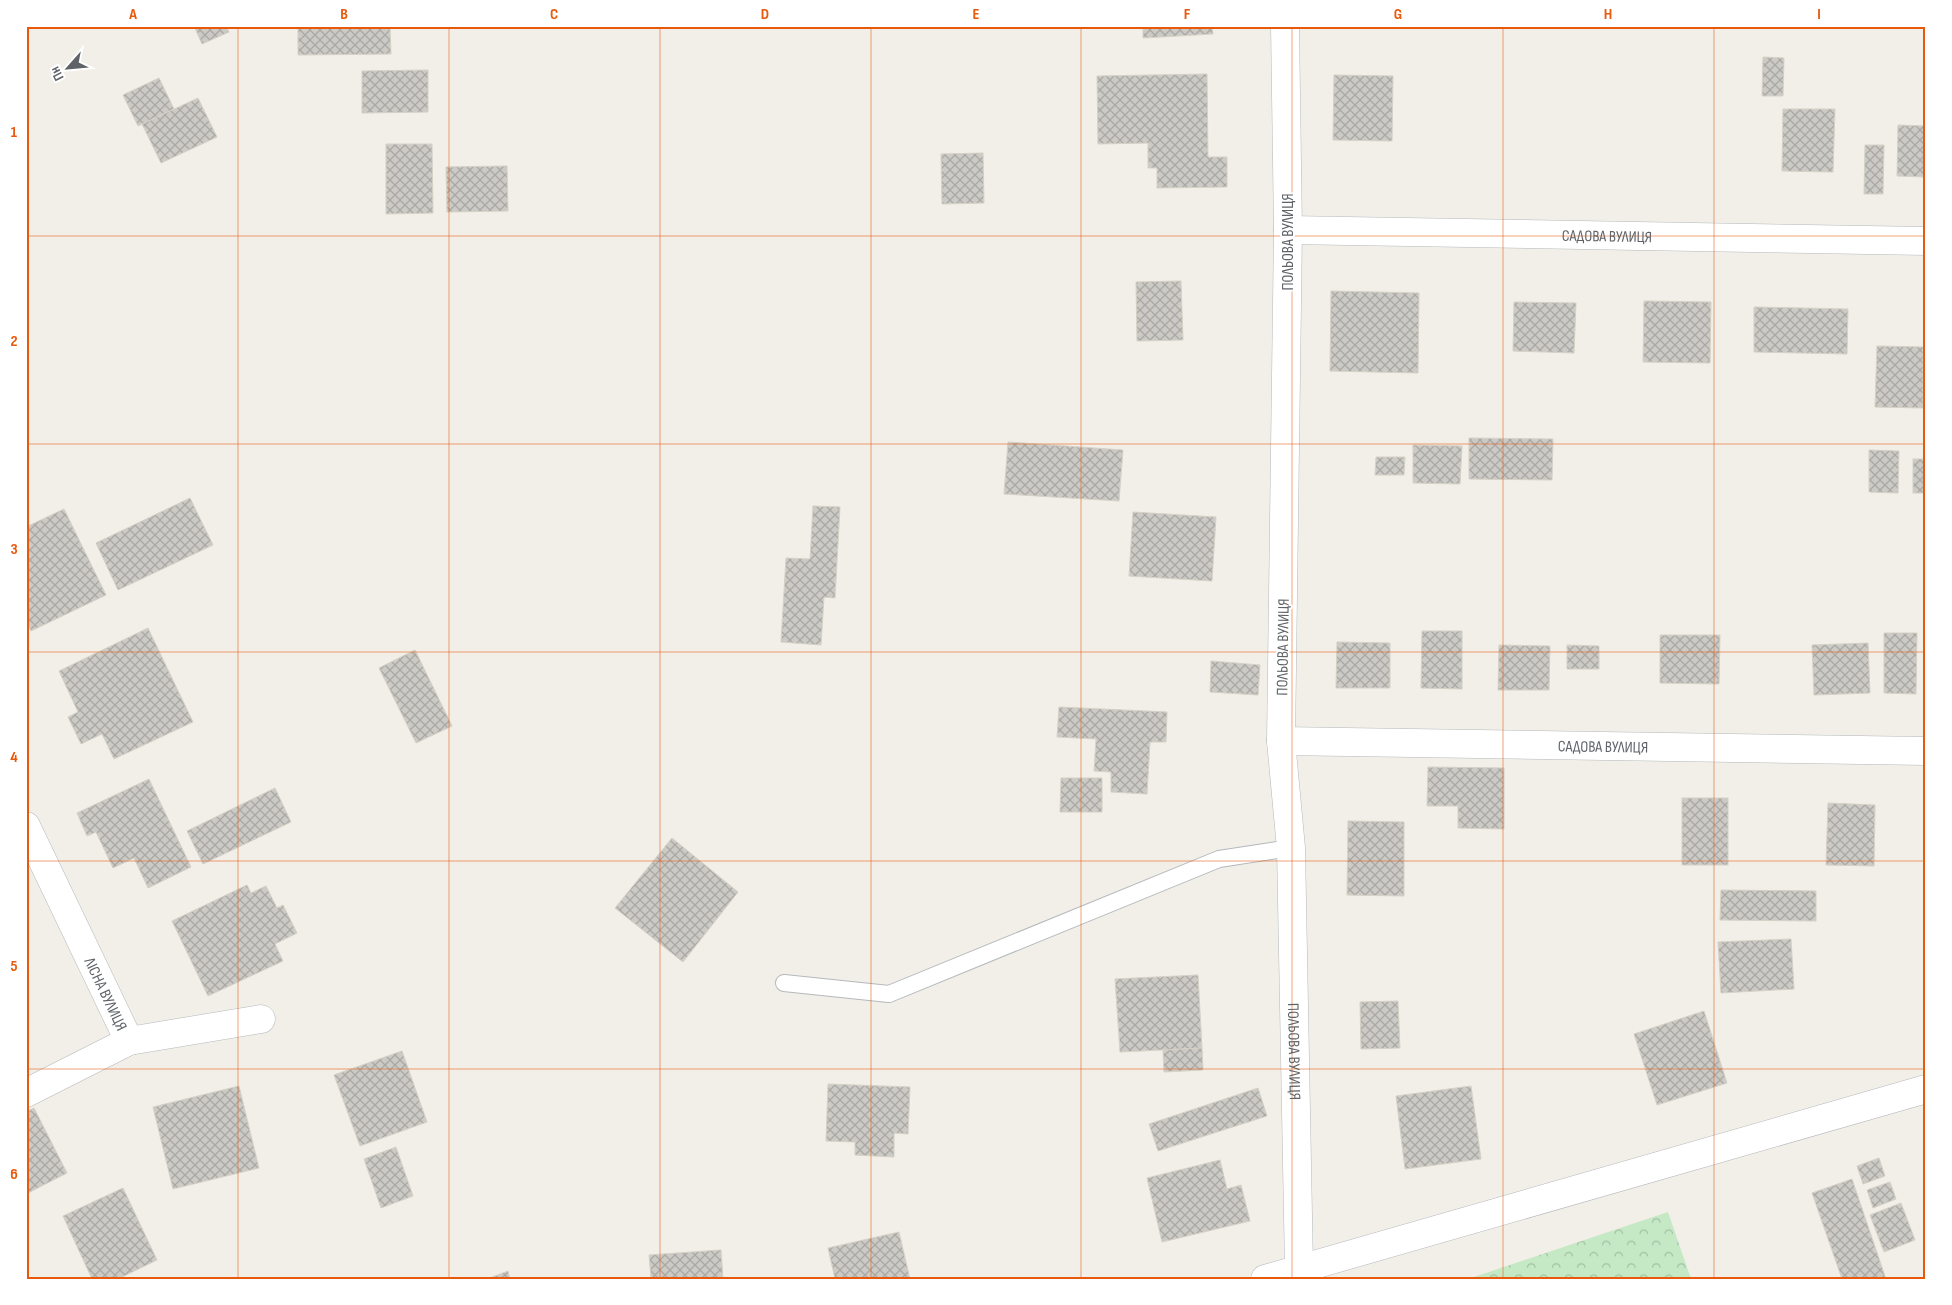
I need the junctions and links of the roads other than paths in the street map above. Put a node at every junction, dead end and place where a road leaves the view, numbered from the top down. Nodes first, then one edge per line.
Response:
1 (1285, 26) edge
2 (1288, 230) junction
3 (1926, 241) edge
4 (1281, 741) junction
5 (1926, 750) edge
6 (26, 826) edge
7 (1291, 848) junction
8 (784, 983) dead end
9 (262, 1019) dead end
10 (129, 1041) junction
11 (1926, 1088) edge
12 (26, 1093) edge
13 (1299, 1268) junction
14 (1265, 1279) edge

1 - 2 street, ПОЛЬОВА ВУЛИЦЯ
2 - 3 street, САДОВА ВУЛИЦЯ
2 - 4 street, ПОЛЬОВА ВУЛИЦЯ
4 - 5 street, САДОВА ВУЛИЦЯ
4 - 7 street, ПОЛЬОВА ВУЛИЦЯ
6 - 10 street, ЛІСНА ВУЛИЦЯ
7 - 8 lane
7 - 13 street, ПОЛЬОВА ВУЛИЦЯ
9 - 10 street, ЛІСНА ВУЛИЦЯ
10 - 12 street
11 - 13 street
13 - 14 street

